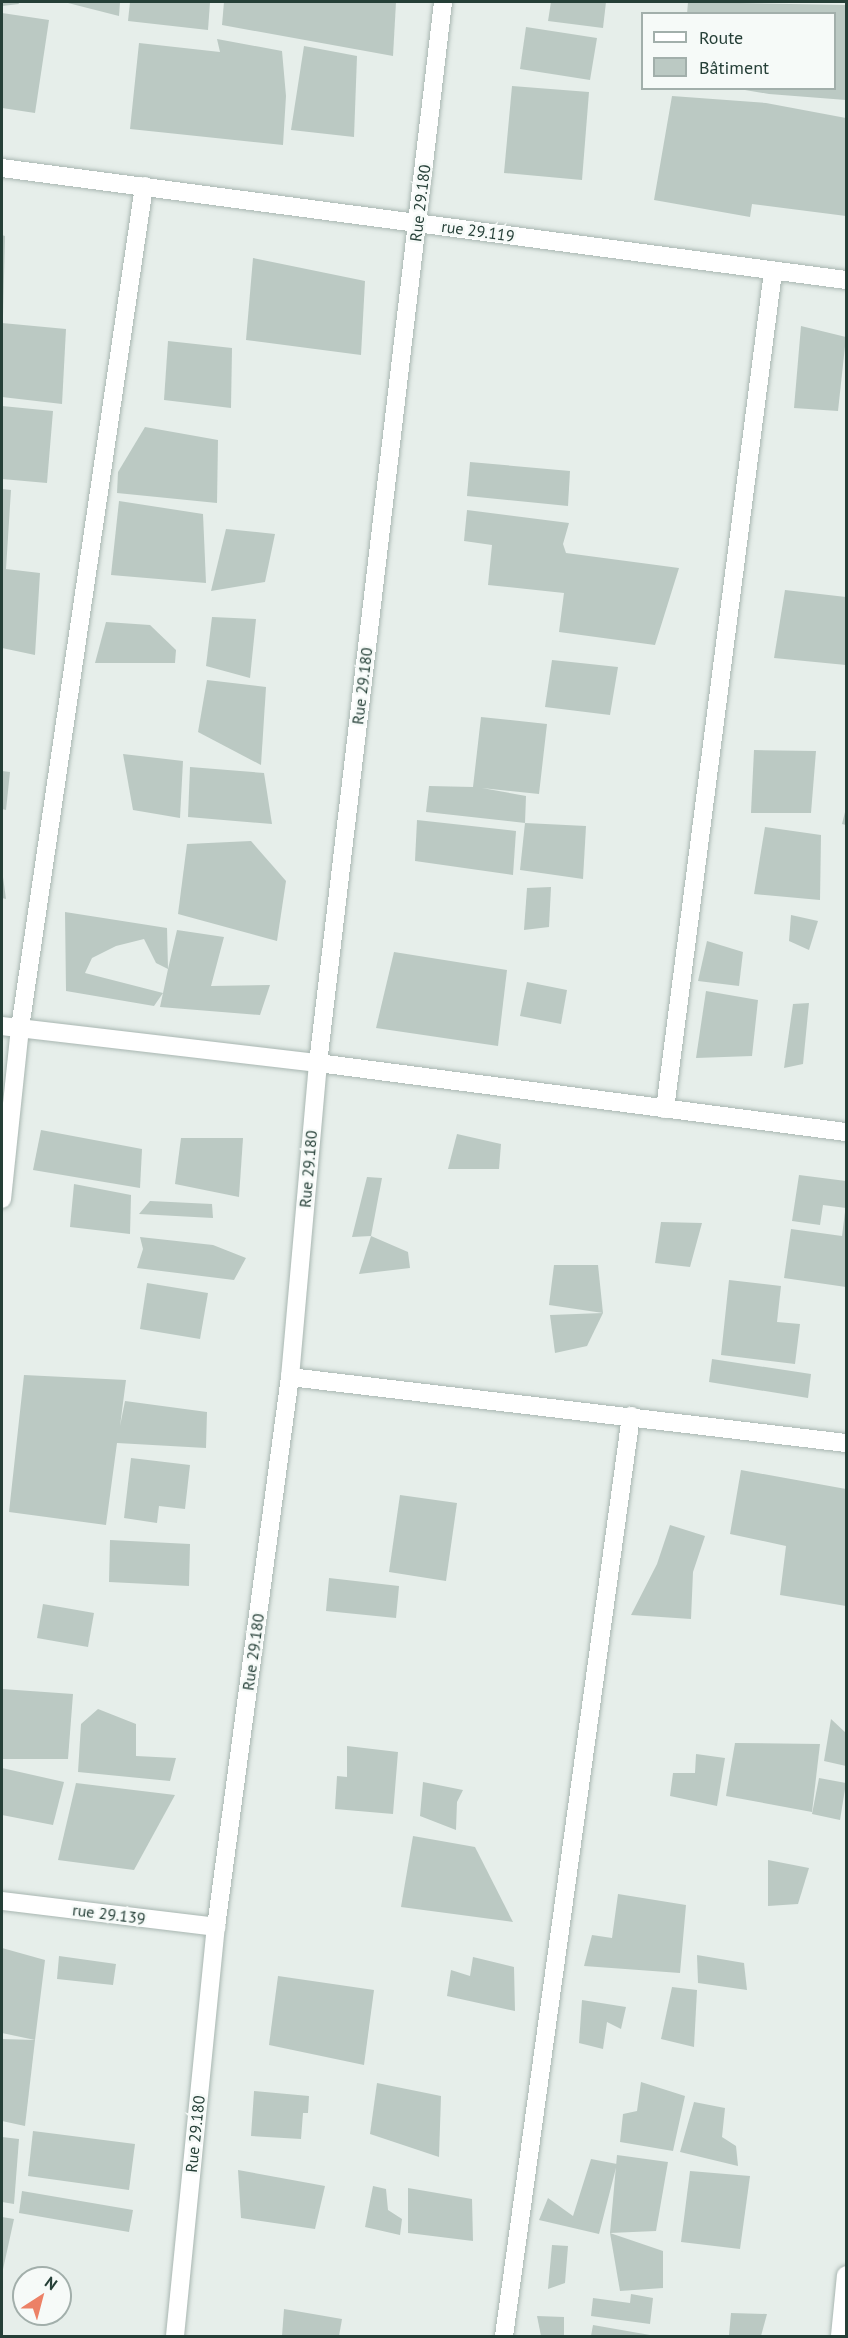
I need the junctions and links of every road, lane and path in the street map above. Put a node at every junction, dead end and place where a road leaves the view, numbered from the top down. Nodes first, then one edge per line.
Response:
1 (443, 2) edge
2 (2, 168) edge
3 (144, 186) junction
4 (417, 223) junction
5 (772, 272) junction
6 (846, 280) edge
7 (2, 1026) edge
8 (20, 1028) junction
9 (318, 1063) junction
10 (665, 1109) junction
11 (846, 1132) edge
12 (2, 1199) edge
13 (290, 1377) junction
14 (631, 1416) junction
15 (846, 1443) edge
16 (2, 1901) edge
17 (216, 1927) junction
18 (846, 2275) edge
19 (175, 2337) edge
20 (504, 2337) edge
21 (840, 2337) edge

1 - 4 street, Rue 29.180
2 - 3 street, rue 29.119
3 - 4 street, rue 29.119
3 - 8 street
4 - 5 street, rue 29.119
4 - 9 street, Rue 29.180
5 - 6 street, rue 29.119
5 - 10 street
7 - 8 street
8 - 9 street
8 - 12 street
9 - 10 street
9 - 13 street, Rue 29.180
10 - 11 street
13 - 14 street
13 - 17 street, Rue 29.180
14 - 15 street
14 - 20 street
16 - 17 street, rue 29.139
17 - 19 street, Rue 29.180
18 - 21 street

